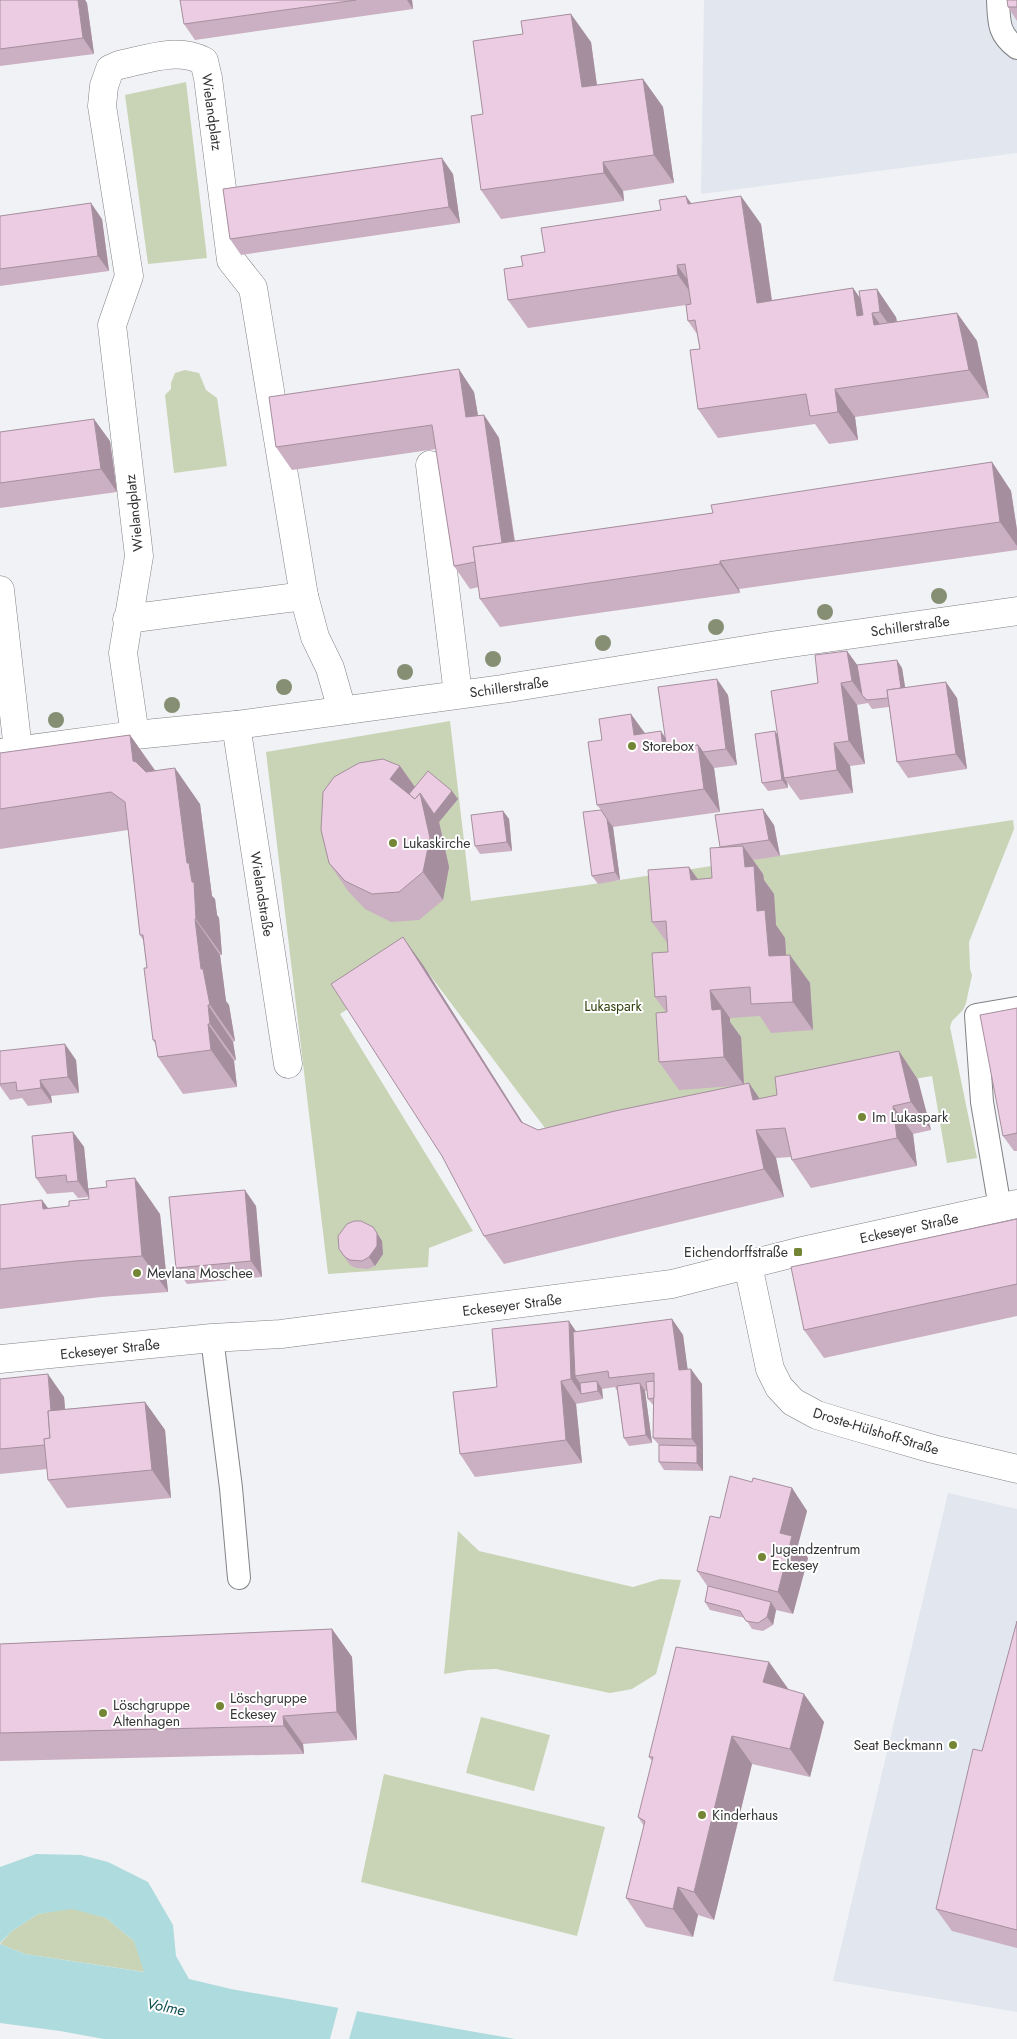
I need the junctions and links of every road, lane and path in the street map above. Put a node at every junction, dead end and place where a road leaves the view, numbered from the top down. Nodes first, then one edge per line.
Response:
1 (998, 0) edge
2 (1017, 48) edge
3 (430, 465) dead end
4 (0, 590) edge
5 (304, 596) junction
6 (1017, 611) edge
7 (127, 619) junction
8 (458, 694) junction
9 (342, 710) junction
10 (236, 725) junction
11 (135, 735) junction
12 (9, 751) edge
13 (1017, 1008) edge
14 (288, 1064) dead end
15 (1009, 1206) edge
16 (748, 1265) junction
17 (212, 1338) junction
18 (0, 1359) edge
19 (1017, 1469) edge
20 (239, 1578) dead end

1 - 2 lane
3 - 8 street
4 - 12 street
5 - 7 street
5 - 7 street, Wielandplatz
5 - 9 street, Wielandplatz
6 - 8 street, Schillerstraße
7 - 11 street, Wielandplatz
8 - 9 street, Schillerstraße
9 - 10 street, Schillerstraße
10 - 11 street, Schillerstraße
10 - 14 street, Wielandstraße
11 - 12 street, Schillerstraße
13 - 15 lane
15 - 16 street, Eckeseyer Straße
16 - 17 street, Eckeseyer Straße
16 - 19 street, Droste-Hülshoff-Straße
17 - 18 street, Eckeseyer Straße
17 - 20 lane

